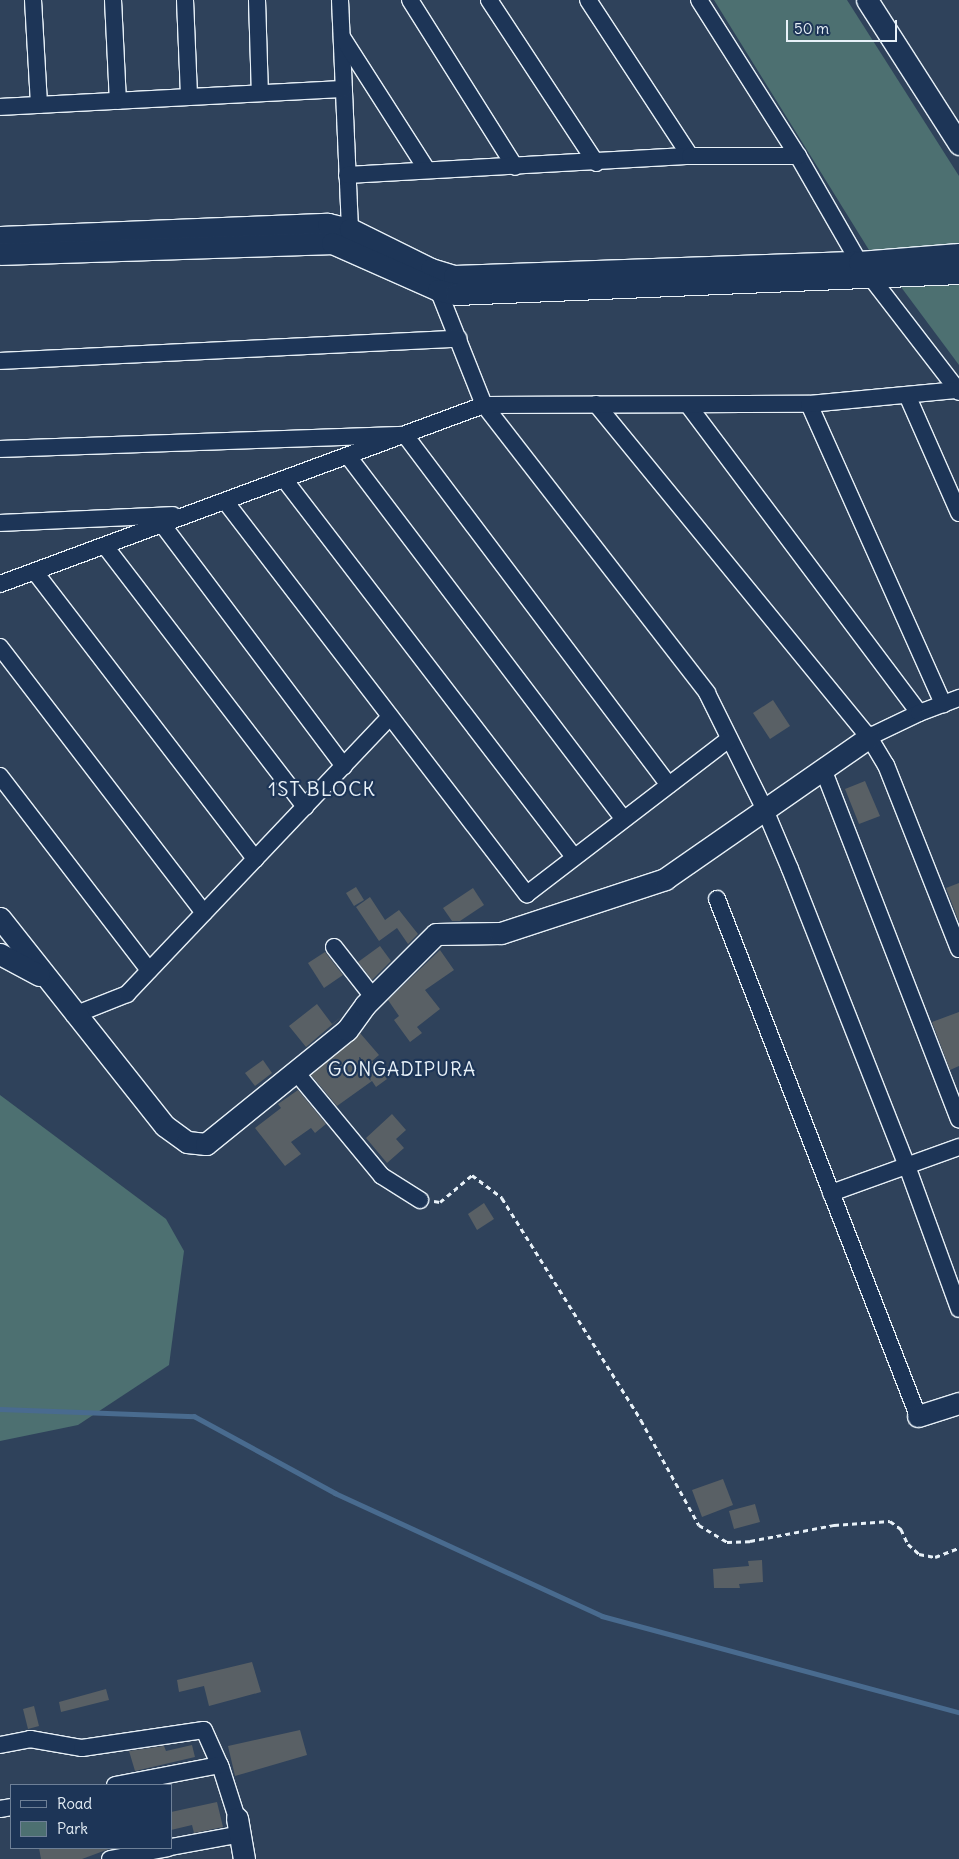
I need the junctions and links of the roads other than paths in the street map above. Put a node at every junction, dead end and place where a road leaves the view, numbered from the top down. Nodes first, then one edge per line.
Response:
1 (32, 0) edge
2 (113, 0) edge
3 (184, 0) edge
4 (257, 0) edge
5 (340, 0) edge
6 (410, 0) edge
7 (489, 0) edge
8 (588, 0) edge
9 (699, 0) edge
10 (867, 0) edge
11 (342, 36) junction
12 (344, 89) junction
13 (260, 93) junction
14 (189, 97) junction
15 (118, 101) junction
16 (39, 105) junction
17 (0, 107) edge
18 (959, 144) edge
19 (690, 156) junction
20 (798, 156) junction
21 (596, 163) junction
22 (515, 167) junction
23 (427, 170) junction
24 (347, 175) junction
25 (350, 228) junction
26 (0, 236) edge
27 (0, 254) edge
28 (959, 254) edge
29 (431, 270) junction
30 (865, 270) junction
31 (959, 273) edge
32 (438, 290) junction
33 (458, 339) junction
34 (0, 361) edge
35 (958, 391) edge
36 (906, 395) junction
37 (596, 404) junction
38 (809, 404) junction
39 (484, 405) junction
40 (688, 405) junction
41 (405, 435) junction
42 (0, 449) edge
43 (348, 456) junction
44 (284, 480) junction
45 (224, 501) junction
46 (959, 513) edge
47 (190, 514) junction
48 (0, 523) edge
49 (162, 524) junction
50 (106, 546) junction
51 (35, 572) junction
52 (0, 584) edge
53 (0, 647) edge
54 (959, 698) edge
55 (943, 704) junction
56 (919, 713) junction
57 (390, 717) junction
58 (869, 738) junction
59 (729, 739) junction
60 (344, 766) junction
61 (823, 769) junction
62 (0, 776) edge
63 (669, 784) junction
64 (305, 807) junction
65 (765, 810) junction
66 (624, 819) junction
67 (574, 857) junction
68 (255, 859) junction
69 (718, 899) dead end
70 (204, 913) junction
71 (0, 918) edge
72 (334, 947) dead end
73 (959, 949) edge
74 (0, 954) edge
75 (149, 970) junction
76 (47, 980) junction
77 (373, 997) junction
78 (74, 1015) junction
79 (295, 1070) junction
80 (959, 1120) edge
81 (959, 1148) edge
82 (907, 1166) junction
83 (831, 1193) junction
84 (420, 1200) road end
85 (959, 1309) edge
86 (959, 1402) edge
87 (918, 1416) joint
88 (0, 1745) edge
89 (220, 1764) junction
90 (120, 1784) edge
91 (239, 1826) junction
92 (172, 1846) edge
93 (160, 1849) edge
94 (110, 1859) edge
95 (244, 1859) edge

1 - 16 street
2 - 15 street
3 - 14 street
4 - 13 street
5 - 11 street
6 - 22 street
7 - 21 street
8 - 19 street
9 - 20 street
10 - 18 street
11 - 12 street
11 - 23 street
12 - 13 street
12 - 24 street
13 - 14 street
14 - 15 street
15 - 16 street
16 - 17 street
19 - 20 street
19 - 21 street
20 - 30 street
21 - 22 street
22 - 23 street
23 - 24 street
24 - 25 street
25 - 26 street
25 - 29 street
27 - 32 street
28 - 30 street
29 - 30 street
29 - 32 street
30 - 31 street
30 - 32 street
30 - 35 street
32 - 33 street
33 - 34 street
33 - 39 street
35 - 36 street
36 - 38 street
36 - 46 street
37 - 39 street
37 - 40 street
37 - 58 street
38 - 40 street
38 - 55 street
39 - 41 street
39 - 59 street
40 - 56 street
41 - 42 street
41 - 43 street
41 - 63 street
43 - 44 street
43 - 66 street
44 - 45 street
44 - 67 street
45 - 47 street
45 - 57 street
47 - 48 street
47 - 49 street
49 - 50 street
49 - 60 street
50 - 51 street
50 - 64 street
51 - 52 street
51 - 68 street
53 - 70 street
54 - 55 street
55 - 56 street
56 - 58 street
57 - 60 street
57 - 67 street
58 - 61 street
58 - 73 street
59 - 63 street
59 - 65 street
60 - 64 street
61 - 65 street
61 - 80 street
62 - 75 street
63 - 66 street
64 - 68 street
65 - 77 street
65 - 82 street
66 - 67 street
68 - 70 street
69 - 83 street
70 - 75 street
71 - 76 street
72 - 77 street
74 - 76 street
75 - 78 street
76 - 78 street
77 - 79 street
78 - 79 street
79 - 84 street
81 - 82 street
82 - 83 street
82 - 85 street
83 - 87 street
86 - 87 street
88 - 89 street
89 - 90 street
89 - 91 street
91 - 92 street
91 - 95 street
93 - 94 street

